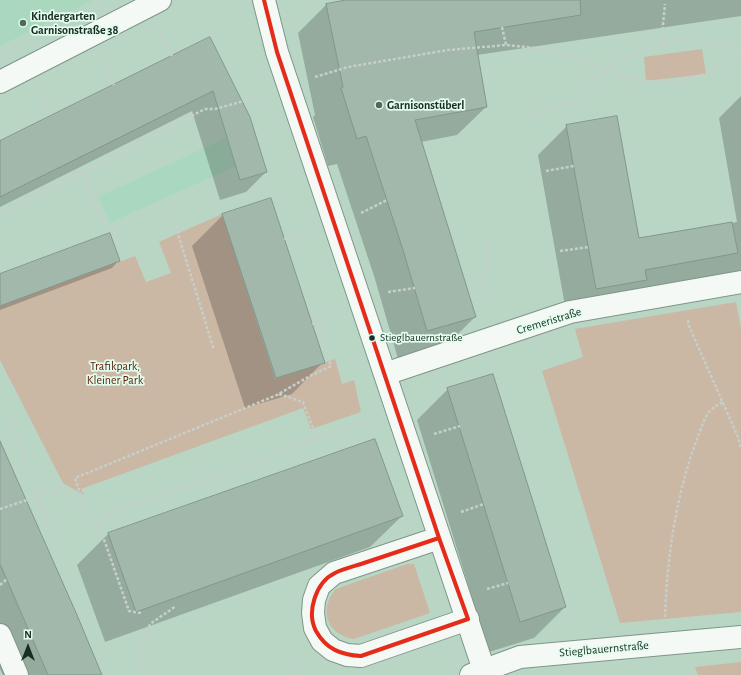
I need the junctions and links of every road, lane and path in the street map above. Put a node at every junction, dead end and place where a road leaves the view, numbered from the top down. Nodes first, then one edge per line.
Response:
1 (160, 0) edge
2 (264, 0) edge
3 (665, 4) dead end
4 (502, 27) dead end
5 (159, 31) dead end
6 (506, 45) junction
7 (661, 45) junction
8 (741, 51) edge
9 (172, 56) dead end
10 (101, 61) dead end
11 (606, 69) junction
12 (311, 78) dead end
13 (0, 82) edge
14 (114, 85) dead end
15 (38, 92) dead end
16 (263, 96) dead end
17 (535, 114) dead end
18 (51, 116) dead end
19 (574, 166) dead end
20 (546, 171) dead end
21 (82, 172) junction
22 (387, 200) dead end
23 (0, 214) edge
24 (359, 214) dead end
25 (174, 221) dead end
26 (314, 232) dead end
27 (484, 239) dead end
28 (284, 240) dead end
29 (121, 241) dead end
30 (589, 247) dead end
31 (560, 251) dead end
32 (741, 282) edge
33 (415, 288) dead end
34 (384, 292) dead end
35 (478, 296) dead end
36 (338, 310) dead end
37 (686, 313) dead end
38 (316, 317) junction
39 (313, 325) dead end
40 (214, 350) dead end
41 (385, 374) junction
42 (279, 394) junction
43 (723, 402) junction
44 (374, 418) dead end
45 (11, 423) dead end
46 (460, 426) dead end
47 (434, 434) dead end
48 (317, 439) dead end
49 (741, 448) edge
50 (35, 497) junction
51 (484, 504) dead end
52 (84, 505) junction
53 (0, 509) edge
54 (458, 512) dead end
55 (100, 528) junction
56 (53, 535) dead end
57 (439, 538) junction
58 (7, 579) dead end
59 (508, 583) dead end
60 (0, 585) edge
61 (483, 590) dead end
62 (176, 606) dead end
63 (141, 613) dead end
64 (468, 620) junction
65 (665, 623) dead end
66 (0, 634) edge
67 (741, 637) edge
68 (303, 659) dead end
69 (477, 672) edge
70 (17, 675) edge
71 (145, 675) edge
72 (295, 675) edge

1 - 13 street
2 - 41 street
3 - 7 path
4 - 6 path
5 - 9 path
6 - 11 path
6 - 12 path
7 - 8 path
7 - 11 path
8 - 11 path
10 - 14 path
11 - 17 path
15 - 18 path
16 - 21 path
19 - 20 path
21 - 23 path
21 - 29 path
22 - 24 path
25 - 40 path
26 - 28 path
27 - 35 path
30 - 31 path
32 - 41 street, Cremeristraße
33 - 34 path
36 - 38 path
37 - 43 path
38 - 39 path
38 - 42 path
41 - 57 street
42 - 48 path
42 - 52 path
43 - 49 path
43 - 65 path
44 - 55 path
45 - 50 path
46 - 47 path
50 - 52 path
50 - 53 path
50 - 56 path
51 - 54 path
52 - 55 path
55 - 63 path
57 - 64 street
57 - 64 street
58 - 60 path
59 - 61 path
62 - 71 path
64 - 69 street
66 - 70 street
67 - 69 street, Stieglbauernstraße
68 - 72 path

